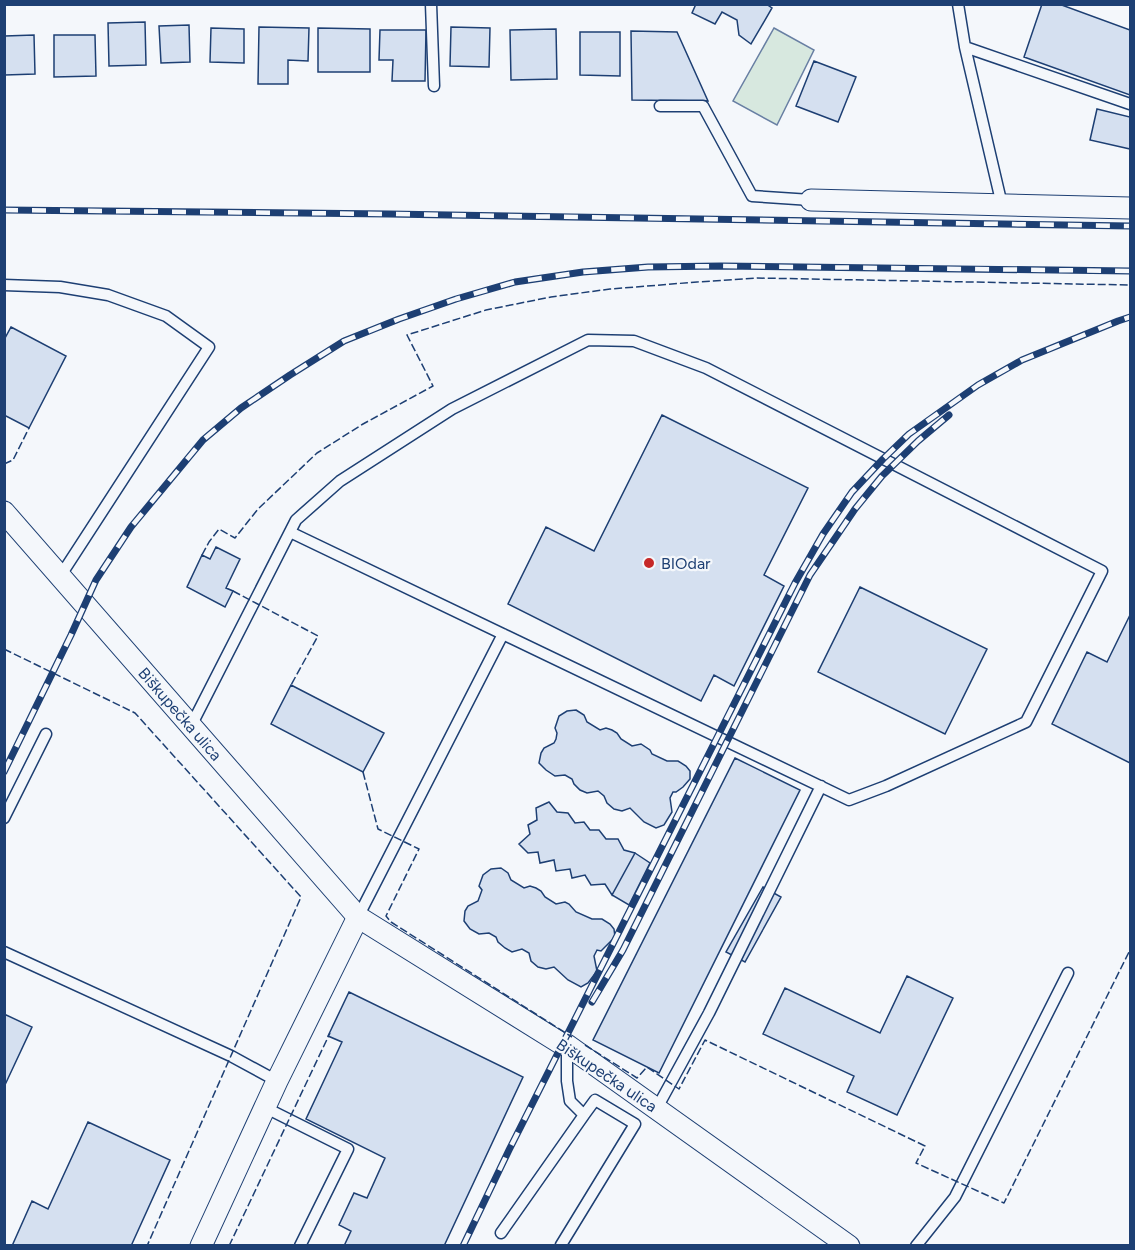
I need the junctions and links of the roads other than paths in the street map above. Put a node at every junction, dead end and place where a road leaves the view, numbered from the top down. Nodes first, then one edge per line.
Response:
1 (431, 4) edge
2 (958, 4) edge
3 (965, 47) junction
4 (434, 86) dead end
5 (1131, 104) edge
6 (660, 106) dead end
7 (811, 200) joint
8 (1002, 205) junction
9 (1131, 208) edge
10 (4, 285) edge
11 (4, 512) edge
12 (290, 532) junction
13 (61, 574) junction
14 (503, 634) junction
15 (191, 726) junction
16 (46, 734) dead end
17 (821, 786) junction
18 (4, 818) edge
19 (358, 917) junction
20 (4, 952) edge
21 (1068, 973) dead end
22 (567, 1045) junction
23 (277, 1081) junction
24 (266, 1107) junction
25 (657, 1108) junction
26 (584, 1114) junction
27 (501, 1233) dead end
28 (201, 1245) edge
29 (300, 1245) edge
30 (561, 1245) edge
31 (849, 1245) edge
32 (916, 1245) edge

1 - 4 lane
2 - 3 lane
3 - 5 lane
3 - 8 lane
6 - 7 lane
7 - 8 street
8 - 9 street
10 - 13 lane
11 - 13 street, Biškupečka ulica
12 - 14 lane
12 - 15 lane
12 - 17 lane
13 - 15 street, Biškupečka ulica
14 - 17 lane
14 - 19 lane
15 - 19 street, Biškupečka ulica
16 - 18 lane
17 - 25 lane
19 - 22 street, Biškupečka ulica
19 - 23 street
20 - 23 lane
21 - 32 lane
22 - 25 street, Biškupečka ulica
22 - 26 lane
23 - 24 street
24 - 28 street
24 - 29 lane
25 - 31 street, Biškupečka ulica
26 - 27 lane
26 - 30 lane

